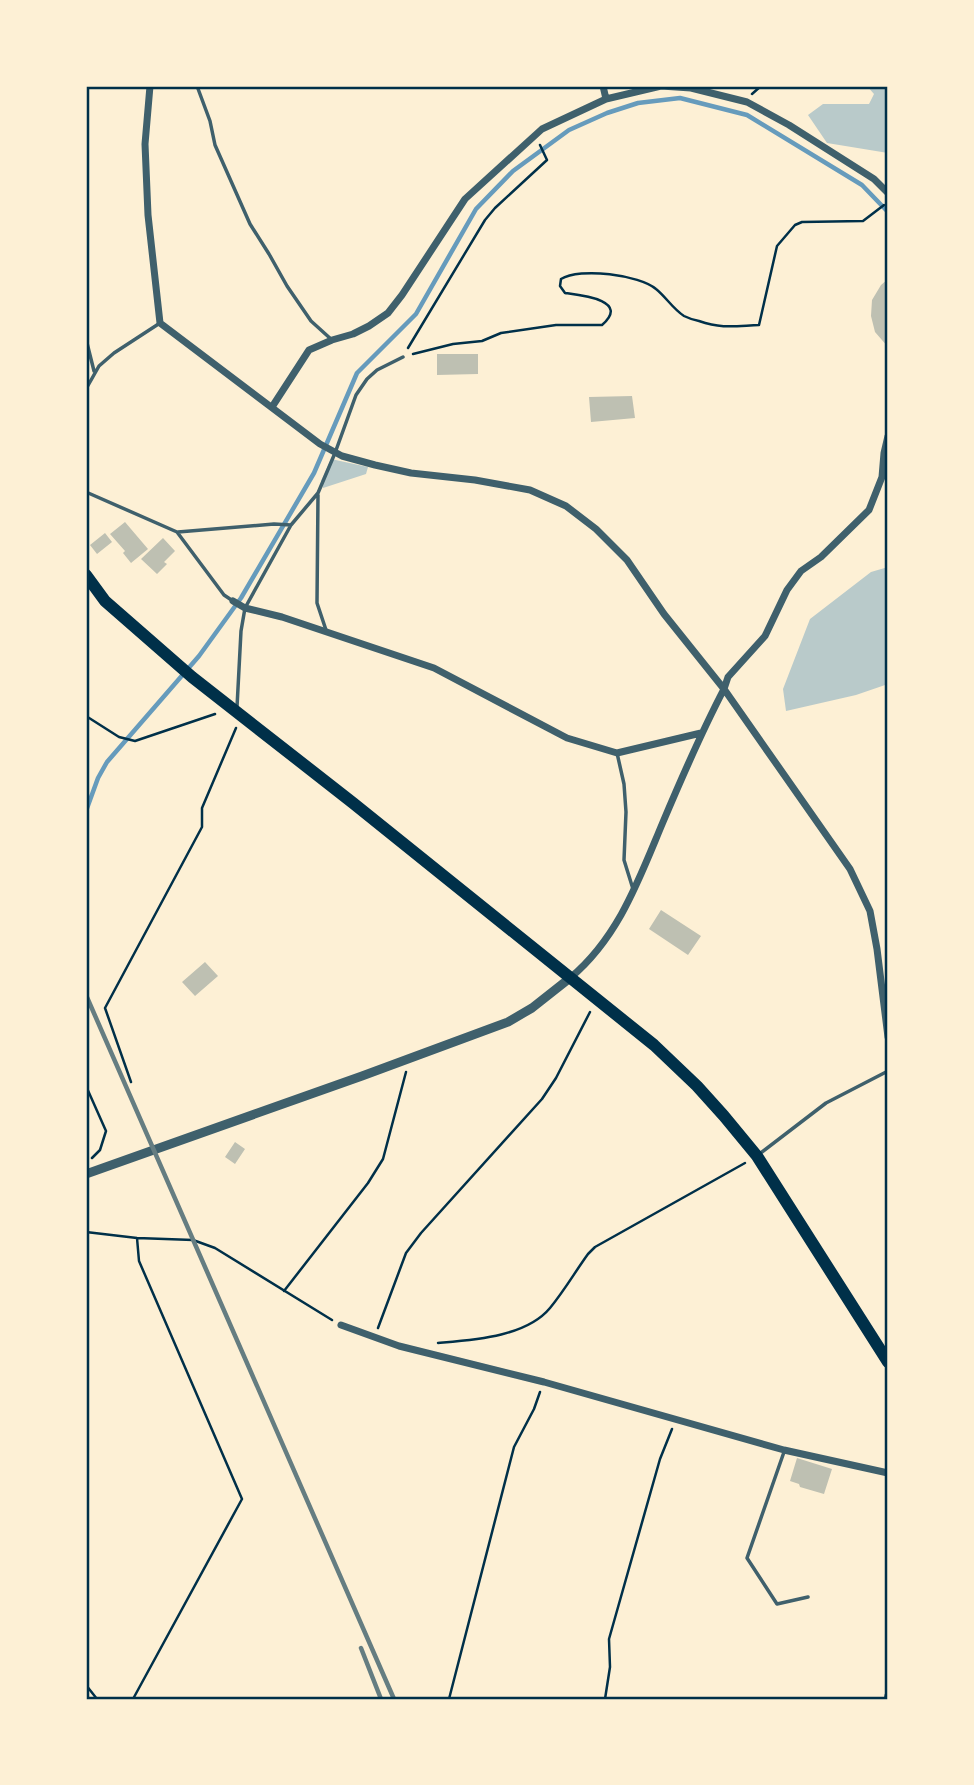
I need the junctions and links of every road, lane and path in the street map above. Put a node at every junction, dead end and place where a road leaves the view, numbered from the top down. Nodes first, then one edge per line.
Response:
1 (150, 86) edge
2 (197, 86) edge
3 (603, 86) edge
4 (661, 86) edge
5 (606, 99) junction
6 (540, 144) dead end
7 (888, 193) edge
8 (888, 201) edge
9 (160, 323) junction
10 (86, 339) edge
11 (332, 340) junction
12 (403, 358) junction
13 (95, 373) junction
14 (86, 389) edge
15 (272, 407) junction
16 (888, 436) edge
17 (335, 453) junction
18 (86, 492) edge
19 (318, 493) junction
20 (291, 526) junction
21 (177, 532) junction
22 (86, 575) edge
23 (233, 601) joint
24 (244, 607) junction
25 (327, 632) junction
26 (724, 689) junction
27 (237, 712) junction
28 (86, 716) edge
29 (701, 733) junction
30 (617, 753) junction
31 (634, 892) junction
32 (570, 978) junction
33 (597, 999) junction
34 (888, 1037) edge
35 (409, 1058) junction
36 (888, 1071) edge
37 (131, 1082) dead end
38 (86, 1086) edge
39 (757, 1156) junction
40 (86, 1161) edge
41 (86, 1174) edge
42 (86, 1231) edge
43 (137, 1238) junction
44 (284, 1292) junction
45 (341, 1325) joint
46 (375, 1338) junction
47 (437, 1343) dead end
48 (888, 1362) edge
49 (544, 1382) junction
50 (676, 1420) junction
51 (784, 1450) junction
52 (888, 1473) edge
53 (808, 1597) dead end
54 (86, 1685) edge
55 (97, 1699) edge
56 (133, 1699) edge
57 (449, 1699) edge
58 (605, 1699) edge

1 - 9 street
2 - 11 lane
3 - 5 street
4 - 5 street
4 - 7 street
5 - 11 street
6 - 12 path
8 - 12 path
9 - 13 lane
9 - 15 street
10 - 13 lane
11 - 15 street
12 - 17 lane
13 - 14 lane
15 - 17 street
16 - 26 street
17 - 19 lane
17 - 26 street
18 - 21 lane
19 - 20 lane
19 - 25 lane
20 - 21 lane
20 - 24 lane
21 - 23 lane
22 - 27 main road
23 - 24 street
24 - 25 street
24 - 27 lane
25 - 30 street
26 - 29 street
26 - 34 street
27 - 28 path
27 - 32 main road
27 - 37 path
29 - 30 street
29 - 31 street
30 - 31 lane
31 - 32 street
32 - 33 main road
32 - 35 street
33 - 39 main road
33 - 46 path
35 - 41 street
35 - 44 path
36 - 39 lane
38 - 40 path
39 - 47 path
39 - 48 main road
42 - 43 path
43 - 44 path
43 - 56 path
44 - 45 path
45 - 46 street
46 - 49 street
49 - 50 street
49 - 57 path
50 - 51 street
50 - 58 path
51 - 52 street
51 - 53 lane
54 - 55 path

